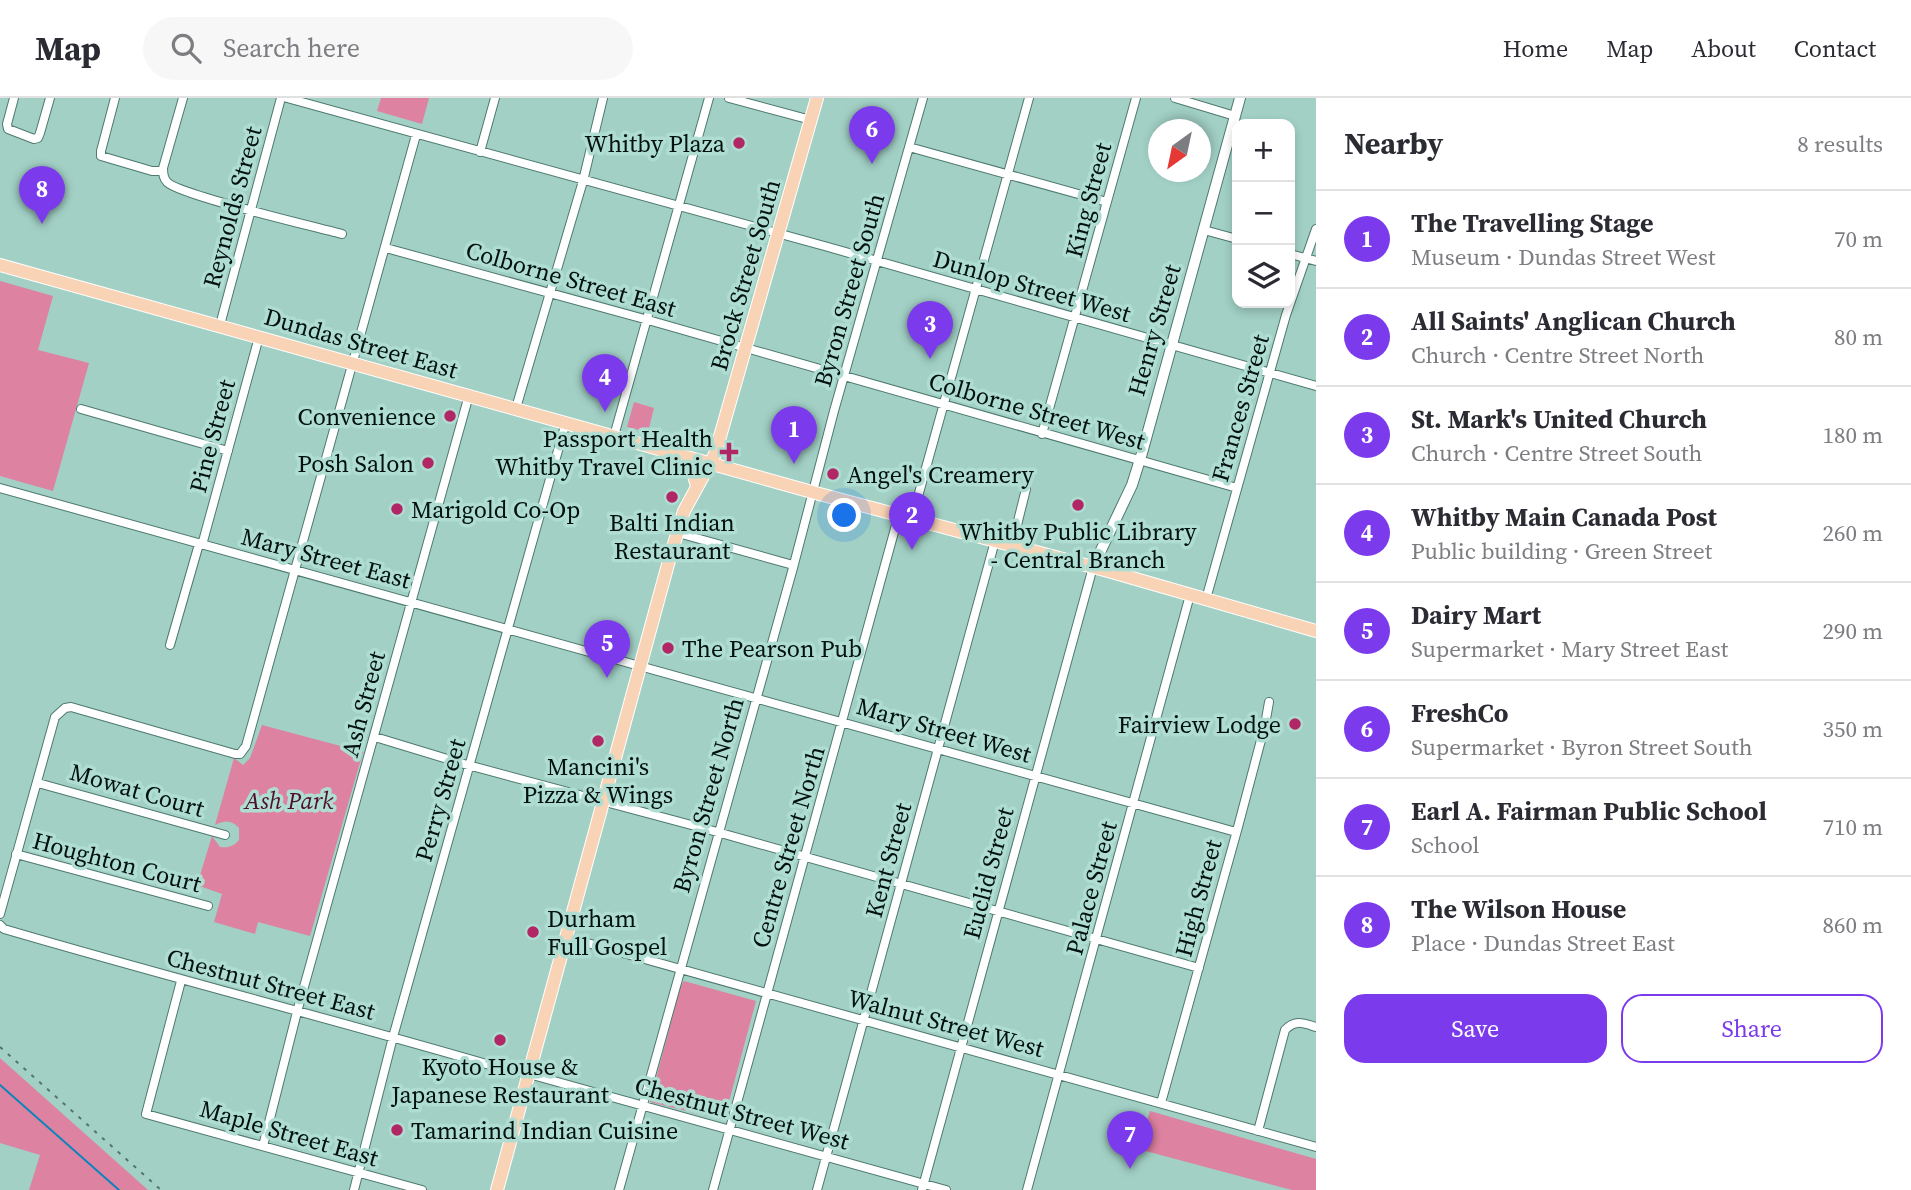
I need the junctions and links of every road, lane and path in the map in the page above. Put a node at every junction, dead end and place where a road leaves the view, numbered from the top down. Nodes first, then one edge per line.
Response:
1 (14, 98) edge
2 (50, 98) edge
3 (115, 98) edge
4 (183, 98) edge
5 (281, 98) edge
6 (287, 98) edge
7 (495, 98) edge
8 (603, 98) edge
9 (709, 98) edge
10 (729, 98) edge
11 (817, 98) edge
12 (923, 98) edge
13 (1030, 98) edge
14 (1136, 98) edge
15 (1175, 98) edge
16 (1240, 98) edge
17 (1235, 116) junction
18 (811, 120) junction
19 (416, 135) junction
20 (909, 147) junction
21 (480, 152) junction
22 (163, 171) junction
23 (1008, 174) junction
24 (583, 181) junction
25 (1107, 202) junction
26 (678, 207) junction
27 (251, 210) junction
28 (1204, 229) junction
29 (1316, 229) edge
30 (342, 234) dead end
31 (779, 234) junction
32 (1232, 237) edge
33 (386, 248) junction
34 (1311, 260) edge
35 (878, 261) junction
36 (0, 265) edge
37 (976, 290) junction
38 (548, 292) junction
39 (1075, 318) junction
40 (648, 320) junction
41 (220, 325) junction
42 (258, 337) junction
43 (1172, 345) junction
44 (745, 348) junction
45 (353, 363) junction
46 (1270, 373) junction
47 (845, 376) junction
48 (1316, 386) edge
49 (469, 395) junction
50 (944, 404) junction
51 (516, 408) junction
52 (81, 409) dead end
53 (566, 422) junction
54 (1042, 434) junction
55 (614, 436) junction
56 (228, 451) junction
57 (669, 452) junction
58 (1140, 460) junction
59 (711, 463) junction
60 (696, 486) junction
61 (0, 488) edge
62 (1237, 488) junction
63 (1026, 489) dead end
64 (812, 492) junction
65 (898, 514) junction
66 (912, 518) junction
67 (678, 533) junction
68 (995, 541) junction
69 (201, 544) junction
70 (1012, 545) junction
71 (793, 565) junction
72 (1093, 567) junction
73 (296, 570) junction
74 (1190, 595) junction
75 (1206, 599) junction
76 (412, 601) junction
77 (506, 628) junction
78 (1316, 631) edge
79 (170, 645) dead end
80 (642, 667) junction
81 (756, 697) junction
82 (1269, 702) dead end
83 (842, 722) junction
84 (375, 737) junction
85 (939, 749) junction
86 (470, 766) junction
87 (1035, 775) junction
88 (38, 783) junction
89 (604, 801) junction
90 (1134, 803) junction
91 (1236, 832) junction
92 (718, 833) junction
93 (225, 835) dead end
94 (16, 854) junction
95 (805, 857) junction
96 (901, 885) junction
97 (208, 906) dead end
98 (998, 912) junction
99 (0, 914) edge
100 (2, 927) edge
101 (566, 937) junction
102 (1097, 940) junction
103 (1199, 968) junction
104 (680, 969) junction
105 (181, 981) junction
106 (766, 993) junction
107 (297, 1012) junction
108 (864, 1021) junction
109 (1316, 1027) edge
110 (393, 1037) junction
111 (961, 1047) junction
112 (528, 1074) junction
113 (1059, 1075) junction
114 (1161, 1103) junction
115 (642, 1106) junction
116 (729, 1130) junction
117 (1258, 1131) junction
118 (263, 1146) junction
119 (1316, 1147) edge
120 (827, 1156) junction
121 (359, 1173) junction
122 (922, 1187) edge
123 (354, 1190) edge
124 (422, 1190) edge
125 (497, 1190) edge
126 (619, 1190) edge
127 (713, 1190) edge
128 (817, 1190) edge
129 (946, 1190) edge
130 (1027, 1190) edge

1 - 2 street
3 - 22 street
4 - 22 street
5 - 27 street, Reynolds Street
6 - 19 street, Dunlop Street West
7 - 21 street
8 - 24 street
9 - 26 street
10 - 18 street
11 - 18 main road, Brock Street South
12 - 20 street, Byron Street South
13 - 23 street
14 - 25 street, King Street
15 - 17 street
16 - 17 main road, Henry Street
17 - 28 main road, Henry Street
18 - 31 main road, Brock Street South
19 - 21 street, Dunlop Street West
19 - 33 street
20 - 23 street
20 - 35 street, Byron Street South
21 - 24 street, Dunlop Street West
22 - 27 street
23 - 25 street
23 - 37 street
24 - 26 street, Dunlop Street West
24 - 38 street
25 - 39 street, King Street
26 - 31 street, Dunlop Street West
26 - 40 street
27 - 30 street
27 - 41 street, Reynolds Street
28 - 32 street
28 - 43 main road, Henry Street
29 - 34 street, Frances Street
31 - 35 street, Dunlop Street West
31 - 44 main road, Brock Street South
33 - 38 street, Colborne Street East
33 - 45 street
34 - 46 street, Frances Street
35 - 37 street, Dunlop Street West
35 - 47 street, Byron Street South
36 - 41 main road, Dundas Street East
37 - 39 street, Dunlop Street West
37 - 50 street
38 - 40 street, Colborne Street East
38 - 51 street
39 - 43 street, Dunlop Street West
39 - 54 street, King Street
40 - 44 street, Colborne Street East
40 - 55 street
41 - 42 main road, Dundas Street East
42 - 45 main road, Dundas Street East
42 - 56 street, Pine Street
43 - 46 street, Dunlop Street West
43 - 58 main road, Henry Street
44 - 47 street, Colborne Street West
44 - 59 main road, Brock Street South
45 - 49 main road, Dundas Street East
45 - 73 street
46 - 48 street, Dunlop Street West
46 - 62 street, Frances Street
47 - 50 street, Colborne Street West
47 - 64 street, Byron Street South
49 - 51 main road, Dundas Street East
49 - 76 street, Ash Street
50 - 54 street, Colborne Street West
50 - 66 street
51 - 53 main road, Dundas Street East
52 - 56 street
53 - 55 main road, Dundas Street East
53 - 77 street, Perry Street
54 - 58 street, Colborne Street West
55 - 57 main road, Dundas Street East
56 - 69 street, Pine Street
57 - 59 main road, Dundas Street East
57 - 60 main road
58 - 62 street, Colborne Street West
58 - 72 main road, Henry Street
59 - 60 main road, Brock Street South
59 - 64 main road, Dundas Street East
60 - 67 main road, Brock Street South
61 - 69 street, Mary Street East
62 - 75 street, Frances Street
63 - 70 street
64 - 65 main road, Dundas Street East
64 - 71 street, Byron Street North
65 - 66 main road, Dundas Street East
65 - 83 street, Centre Street North
66 - 68 main road, Dundas Street East
67 - 71 street
67 - 80 main road, Brock Street South
68 - 70 main road, Dundas Street East
68 - 85 street, Kent Street
69 - 73 street, Mary Street East
69 - 79 street, Pine Street
70 - 72 main road, Dundas Street East
71 - 81 street, Byron Street North
72 - 74 main road, Dundas Street East
72 - 87 street, Euclid Street
73 - 76 street, Mary Street East
73 - 88 street
74 - 75 main road, Dundas Street East
74 - 90 street, Palace Street
75 - 78 main road, Dundas Street East
76 - 77 street, Mary Street East
76 - 84 street, Ash Street
77 - 80 street, Mary Street East
77 - 86 street, Perry Street
80 - 81 street, Mary Street West
80 - 89 main road, Brock Street South
81 - 83 street, Mary Street West
81 - 92 street, Byron Street North
82 - 91 street, High Street
83 - 85 street, Mary Street West
83 - 95 street, Centre Street North
84 - 86 street
84 - 107 street, Ash Street
85 - 87 street, Mary Street West
85 - 96 street, Kent Street
86 - 89 street
86 - 110 street, Perry Street
87 - 90 street, Mary Street West
87 - 98 street, Euclid Street
88 - 93 street, Mowat Court
88 - 94 street
89 - 92 street
89 - 101 main road, Brock Street South
90 - 91 street, Mary Street West
90 - 102 street, Palace Street
91 - 103 street, High Street
92 - 95 street
92 - 104 street, Byron Street North
94 - 97 street, Houghton Court
94 - 99 street
95 - 96 street
95 - 106 street, Centre Street North
96 - 98 street
96 - 108 street, Kent Street
98 - 102 street
98 - 111 street, Euclid Street
100 - 105 street, Chestnut Street East
101 - 104 street, Walnut Street West
101 - 112 main road, Brock Street South
102 - 103 street
102 - 113 street, Palace Street
103 - 114 street, High Street
104 - 106 street, Walnut Street West
104 - 115 street, Byron Street North
105 - 107 street, Chestnut Street East
105 - 118 street, Maple Street East
106 - 108 street, Walnut Street West
106 - 116 street, Centre Street North
107 - 110 street, Chestnut Street East
107 - 118 street, Ash Street
108 - 111 street, Walnut Street West
108 - 120 street, Kent Street
109 - 117 street
110 - 112 street, Chestnut Street East
110 - 121 street, Perry Street
111 - 113 street, Walnut Street West
111 - 122 street, Euclid Street
112 - 115 street, Chestnut Street West
112 - 125 main road, Brock Street South
113 - 114 street, Walnut Street West
113 - 130 street, Palace Street
114 - 117 street, Walnut Street West
115 - 116 street, Chestnut Street West
115 - 126 street, Byron Street North
116 - 120 street, Chestnut Street West
116 - 127 street, Centre Street North
117 - 119 street, Walnut Street West
118 - 121 street, Maple Street East
120 - 122 street, Chestnut Street West
120 - 128 street, Kent Street
121 - 123 street, Perry Street
121 - 124 street, Maple Street East
122 - 129 street, Chestnut Street West

